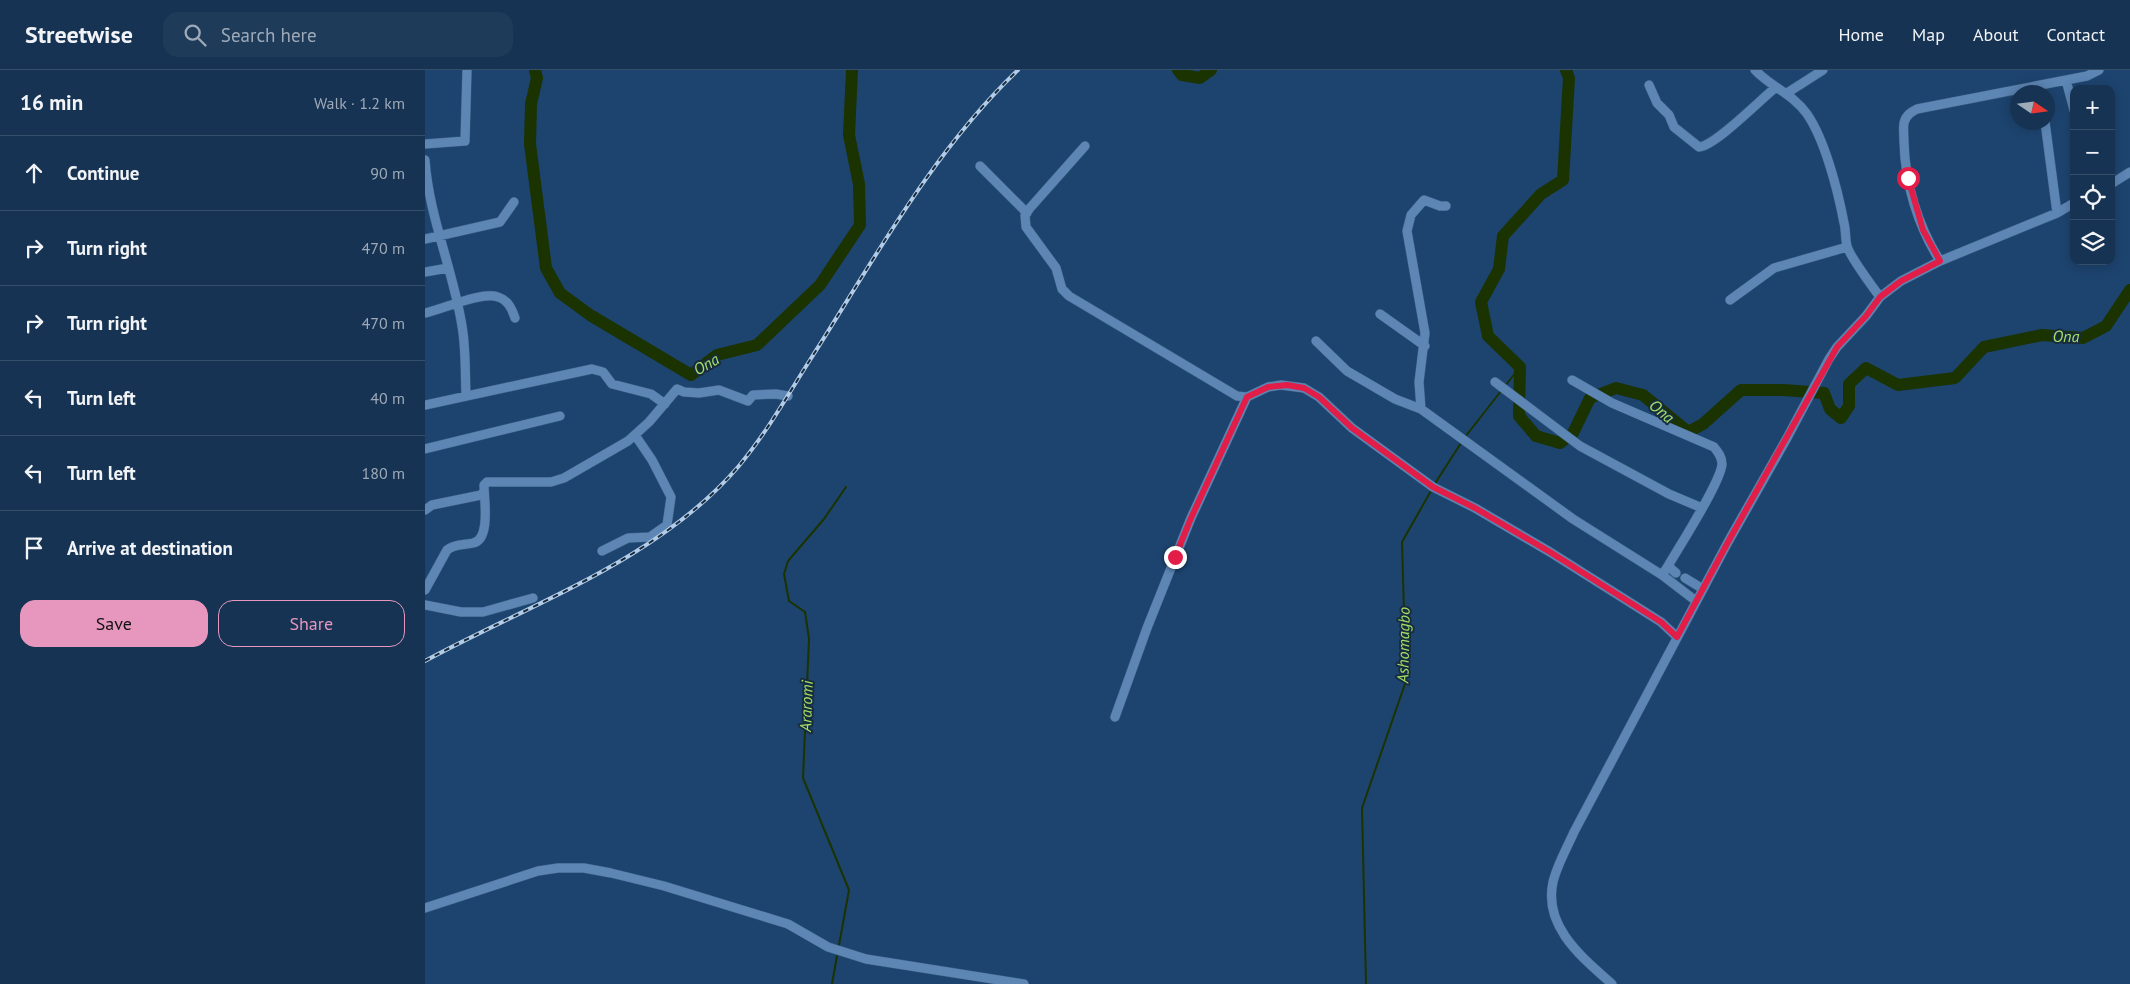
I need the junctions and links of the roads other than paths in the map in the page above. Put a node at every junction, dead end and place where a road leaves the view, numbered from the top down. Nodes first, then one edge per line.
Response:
1 (467, 70) edge
2 (1755, 70) edge
3 (1823, 70) edge
4 (2099, 70) edge
5 (2066, 80) junction
6 (1649, 85) dead end
7 (2048, 85) edge
8 (1775, 88) junction
9 (1787, 93) junction
10 (2010, 93) edge
11 (2070, 95) edge
12 (2046, 130) edge
13 (425, 144) edge
14 (1085, 146) dead end
15 (425, 160) edge
16 (980, 166) dead end
17 (2130, 172) edge
18 (2115, 181) edge
19 (514, 202) dead end
20 (2070, 205) edge
21 (1446, 206) dead end
22 (1027, 213) junction
23 (2057, 213) junction
24 (439, 236) junction
25 (425, 239) edge
26 (1847, 247) junction
27 (1940, 261) junction
28 (448, 268) junction
29 (425, 272) edge
30 (1880, 297) junction
31 (1731, 300) dead end
32 (457, 304) junction
33 (425, 313) edge
34 (1380, 314) dead end
35 (515, 318) dead end
36 (1316, 341) dead end
37 (1425, 346) junction
38 (1572, 380) dead end
39 (1495, 382) dead end
40 (465, 395) junction
41 (788, 396) dead end
42 (1247, 397) junction
43 (665, 404) junction
44 (425, 405) edge
45 (1421, 409) junction
46 (560, 416) dead end
47 (635, 435) junction
48 (425, 449) edge
49 (484, 491) junction
50 (1702, 508) junction
51 (425, 510) edge
52 (602, 551) dead end
53 (1668, 566) junction
54 (1662, 575) junction
55 (1703, 589) junction
56 (425, 590) edge
57 (533, 598) dead end
58 (1696, 601) junction
59 (425, 605) edge
60 (1677, 637) junction
61 (1115, 717) dead end
62 (425, 908) edge
63 (978, 981) edge
64 (1024, 984) edge
65 (1612, 984) edge

1 - 13 street
2 - 8 street
3 - 9 street
4 - 5 street
5 - 7 street
5 - 11 street
6 - 8 street
8 - 9 street
9 - 26 street
10 - 27 street
12 - 23 street
14 - 22 street
15 - 24 street
16 - 22 street
17 - 18 street
19 - 24 street
20 - 23 street
21 - 37 street
22 - 42 street
23 - 27 street
24 - 25 street
24 - 28 street
26 - 30 street
26 - 31 street
27 - 30 street
28 - 29 street
28 - 32 street
30 - 55 street
32 - 33 street
32 - 35 street
32 - 40 street
34 - 37 street
36 - 45 street
37 - 45 street
38 - 50 street
39 - 50 street
40 - 43 street
40 - 44 street
41 - 43 street
42 - 60 street
42 - 61 street
43 - 47 street
45 - 54 street
46 - 48 street
47 - 49 street
47 - 52 street
49 - 51 street
49 - 56 street
50 - 53 street
53 - 54 street
53 - 55 street
54 - 58 street
55 - 58 street
57 - 59 street
58 - 60 street
60 - 65 street
62 - 63 street
63 - 64 street

